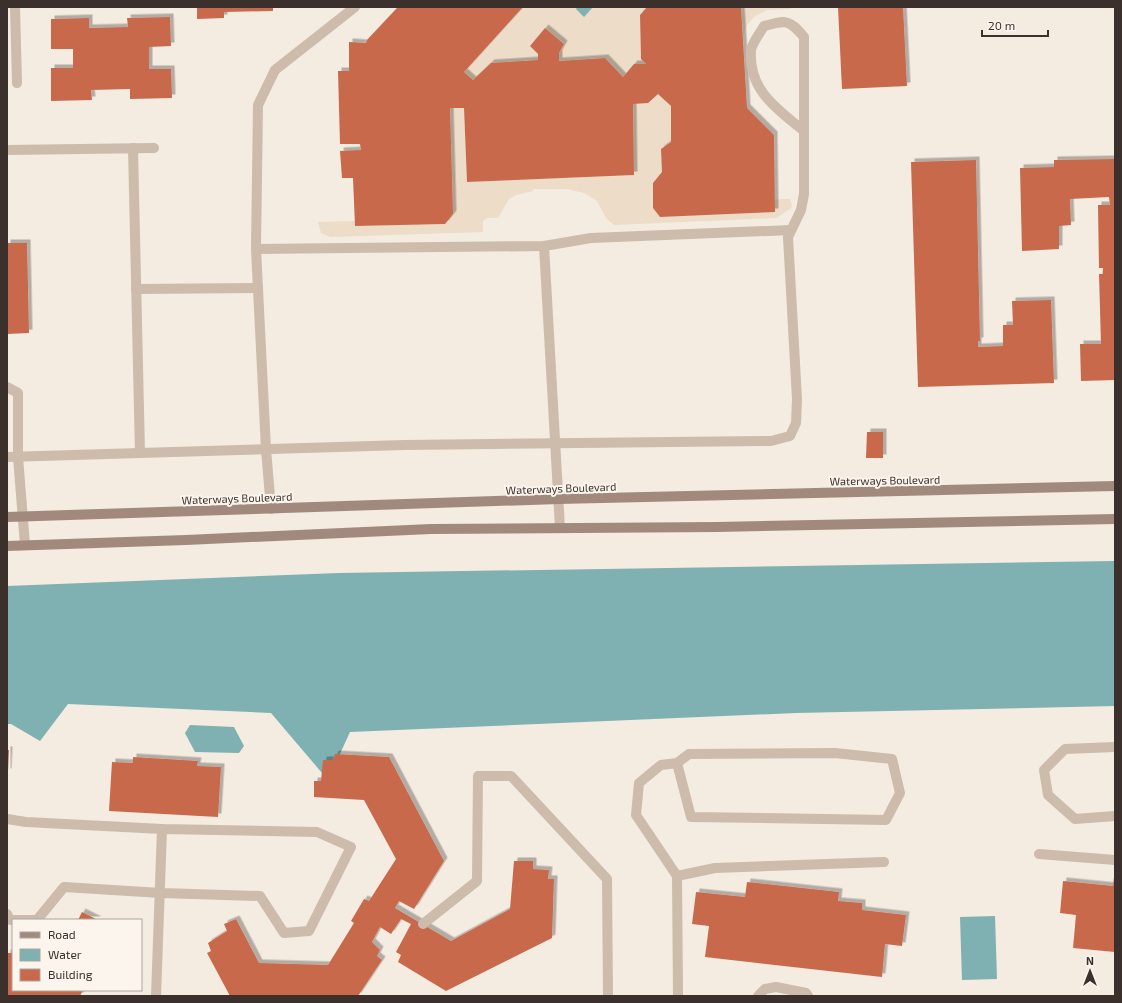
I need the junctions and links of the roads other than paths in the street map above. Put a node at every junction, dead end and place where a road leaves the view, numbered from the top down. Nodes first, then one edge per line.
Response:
1 (15, 7) edge
2 (355, 7) edge
3 (17, 83) dead end
4 (804, 130) junction
5 (133, 148) junction
6 (154, 148) dead end
7 (7, 150) edge
8 (792, 230) junction
9 (544, 246) junction
10 (256, 249) junction
11 (258, 288) junction
12 (136, 289) junction
13 (7, 387) edge
14 (555, 442) junction
15 (266, 449) junction
16 (140, 453) junction
17 (7, 457) edge
18 (18, 457) junction
19 (1115, 486) edge
20 (559, 499) junction
21 (271, 509) junction
22 (7, 517) edge
23 (23, 517) junction
24 (1115, 519) edge
25 (560, 528) junction
26 (25, 545) junction
27 (7, 546) edge
28 (1115, 747) edge
29 (677, 762) junction
30 (1115, 816) edge
31 (7, 819) edge
32 (162, 829) junction
33 (1039, 854) dead end
34 (1115, 860) edge
35 (884, 862) dead end
36 (677, 876) junction
37 (161, 893) junction
38 (38, 919) edge
39 (423, 924) dead end
40 (156, 996) edge
41 (608, 996) edge
42 (678, 996) edge
43 (758, 996) edge
44 (808, 996) edge

1 - 3 street
2 - 10 street
4 - 4 street
4 - 8 street
5 - 6 street
5 - 7 street
5 - 12 street
8 - 9 street
8 - 14 street
9 - 10 street
9 - 14 street
10 - 11 street
11 - 12 street
11 - 15 street
12 - 16 street
13 - 18 street
14 - 15 street
14 - 20 street
15 - 16 street
15 - 21 street
16 - 18 street
17 - 18 street
18 - 23 street
19 - 20 street, Waterways Boulevard
20 - 21 street, Waterways Boulevard
20 - 25 street
21 - 23 street, Waterways Boulevard
22 - 23 street, Waterways Boulevard
23 - 26 street
24 - 25 street
25 - 26 street
26 - 27 street
28 - 30 street
29 - 29 street
29 - 36 street
31 - 32 street
32 - 37 street
32 - 37 street
33 - 34 street
35 - 36 street
36 - 42 street
37 - 38 street
37 - 40 street
39 - 41 street
43 - 44 street

